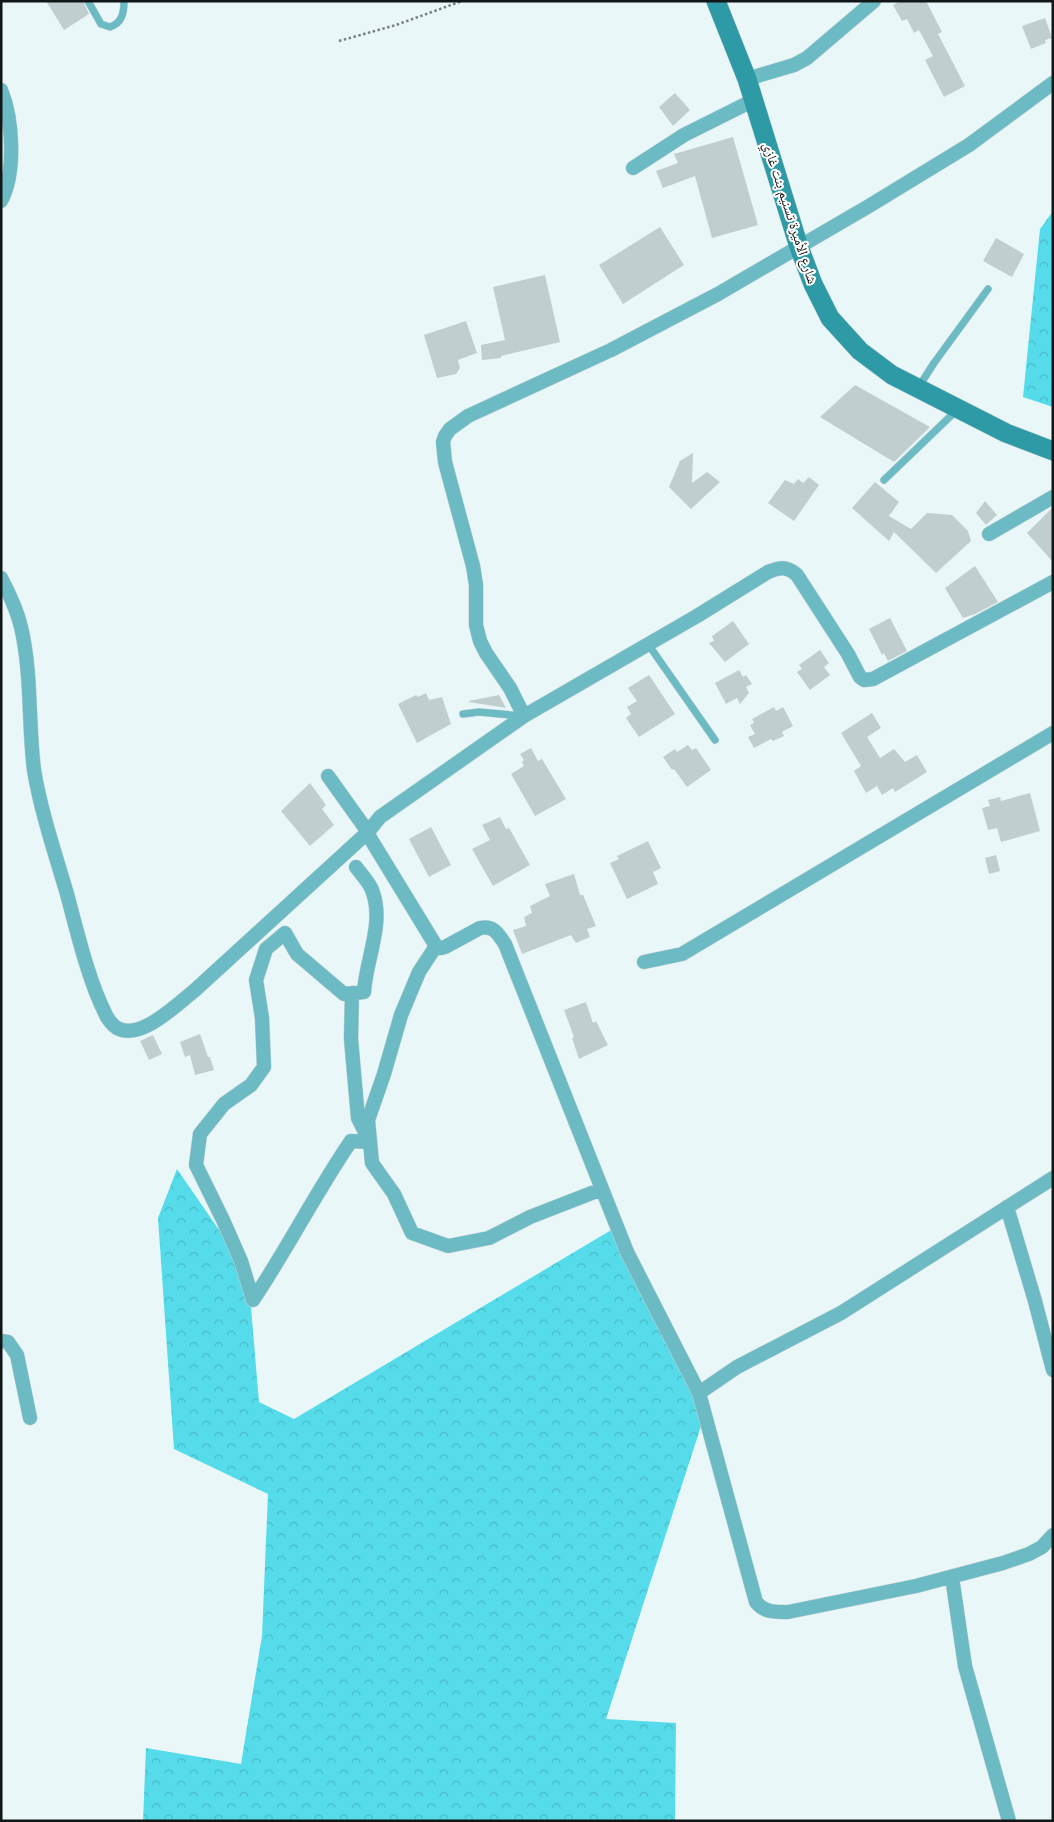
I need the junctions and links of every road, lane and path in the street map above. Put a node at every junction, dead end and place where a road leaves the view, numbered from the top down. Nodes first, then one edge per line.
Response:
1 (88, 1) edge
2 (124, 1) edge
3 (462, 1) edge
4 (716, 1) edge
5 (874, 1) edge
6 (339, 41) dead end
7 (747, 79) junction
8 (1053, 83) edge
9 (1, 90) edge
10 (754, 100) junction
11 (633, 168) dead end
12 (1, 201) edge
13 (799, 247) junction
14 (988, 288) dead end
15 (918, 388) junction
16 (958, 409) junction
17 (1053, 451) edge
18 (884, 480) dead end
19 (1053, 497) edge
20 (989, 534) dead end
21 (1, 578) edge
22 (1053, 582) edge
23 (6, 601) edge
24 (648, 644) junction
25 (464, 714) dead end
26 (524, 716) junction
27 (1053, 733) edge
28 (715, 740) dead end
29 (328, 776) dead end
30 (368, 832) junction
31 (356, 867) dead end
32 (436, 946) junction
33 (644, 962) dead end
34 (352, 993) junction
35 (370, 1142) junction
36 (1053, 1178) edge
37 (602, 1189) junction
38 (1007, 1207) junction
39 (1, 1341) edge
40 (1053, 1370) edge
41 (699, 1393) junction
42 (30, 1418) dead end
43 (1053, 1536) edge
44 (952, 1577) junction
45 (1009, 1821) edge

1 - 2 lane
3 - 6 path
4 - 7 main road, شارع الأميرة تسنيم بنت غازي
5 - 7 street
7 - 10 main road, شارع الأميرة تسنيم بنت غازي
8 - 13 street
9 - 12 street
10 - 11 street
10 - 13 main road, شارع الأميرة تسنيم بنت غازي
13 - 15 main road, شارع الأميرة تسنيم بنت غازي
13 - 26 street
14 - 15 lane
15 - 16 main road, شارع الأميرة تسنيم بنت غازي
16 - 17 main road, شارع الأميرة تسنيم بنت غازي
16 - 18 lane
19 - 20 street
21 - 23 street
22 - 24 street
23 - 30 street
24 - 26 street
24 - 28 lane
25 - 26 lane
26 - 30 street
27 - 33 street
29 - 30 street
30 - 32 street
31 - 34 street
32 - 35 street
32 - 37 street
34 - 35 street
34 - 35 street
35 - 37 street
36 - 38 street
37 - 41 street
38 - 40 street
38 - 41 street
39 - 42 street
41 - 44 street
43 - 44 street
44 - 45 street

